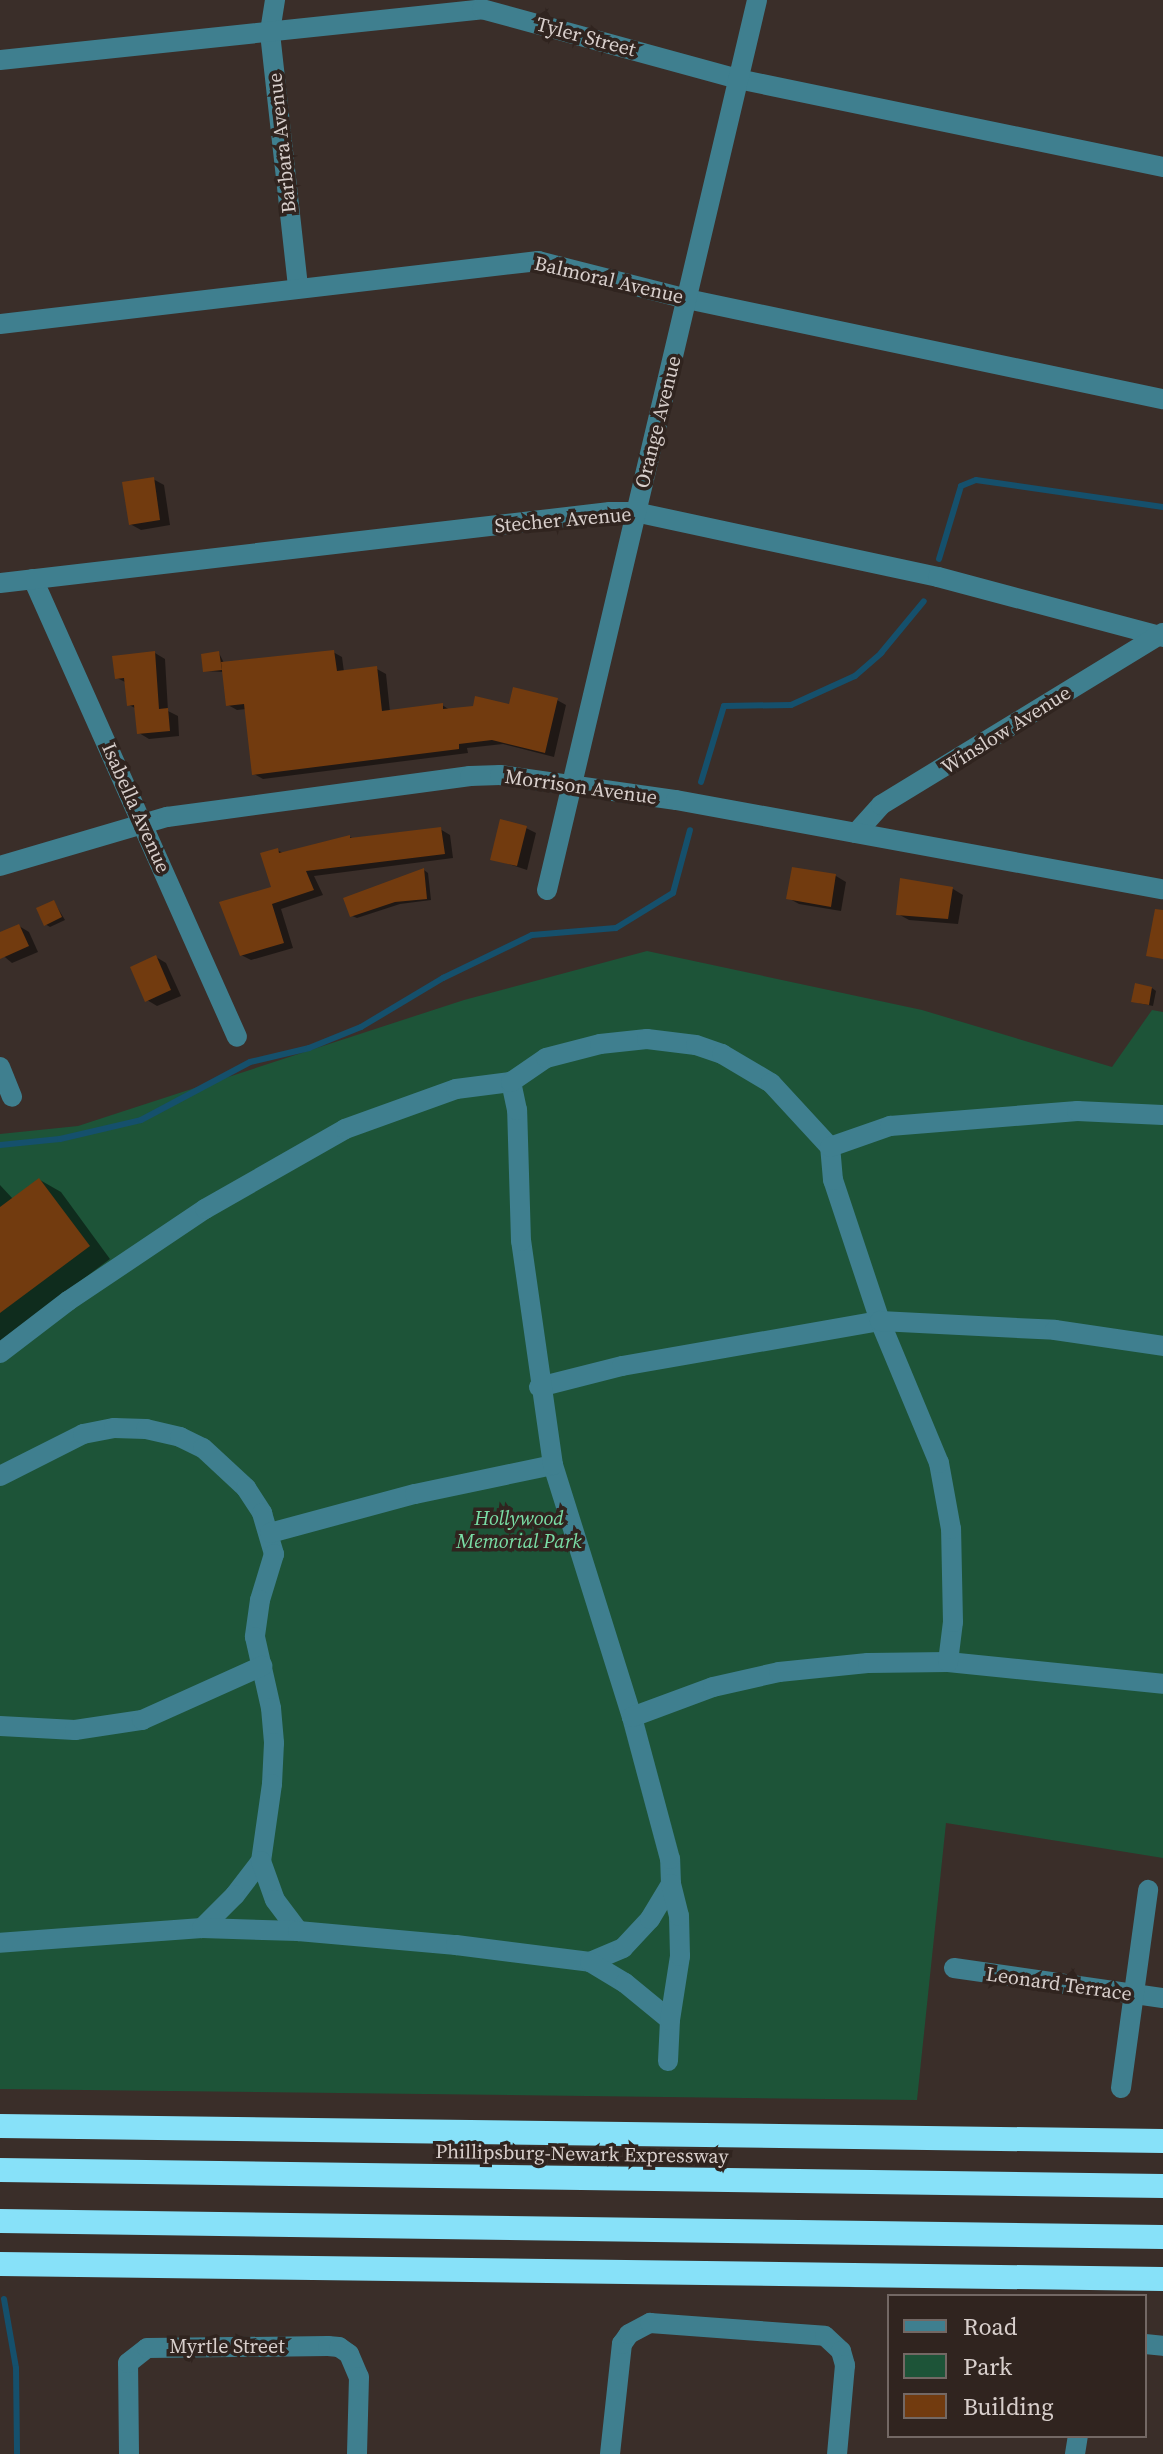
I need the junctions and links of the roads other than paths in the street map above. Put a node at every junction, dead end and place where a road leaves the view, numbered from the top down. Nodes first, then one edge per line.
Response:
1 (275, 0) edge
2 (757, 0) edge
3 (270, 33) junction
4 (0, 60) edge
5 (738, 79) junction
6 (1163, 167) edge
7 (298, 286) junction
8 (687, 299) junction
9 (0, 324) edge
10 (1163, 399) edge
11 (635, 512) junction
12 (33, 579) junction
13 (0, 583) edge
14 (1161, 635) edge
15 (572, 783) junction
16 (145, 824) junction
17 (856, 833) junction
18 (0, 866) edge
19 (1163, 889) edge
20 (547, 890) dead end
21 (237, 1037) dead end
22 (1, 1073) edge
23 (511, 1082) junction
24 (12, 1097) dead end
25 (1163, 1115) edge
26 (830, 1147) junction
27 (880, 1321) junction
28 (1163, 1346) edge
29 (0, 1353) edge
30 (539, 1387) junction
31 (553, 1465) junction
32 (0, 1476) edge
33 (270, 1533) junction
34 (948, 1662) junction
35 (262, 1666) junction
36 (1163, 1684) edge
37 (632, 1717) junction
38 (0, 1726) edge
39 (261, 1861) junction
40 (671, 1884) junction
41 (1148, 1890) dead end
42 (202, 1928) junction
43 (298, 1931) junction
44 (0, 1943) edge
45 (590, 1962) junction
46 (954, 1968) dead end
47 (1135, 1995) junction
48 (1163, 1998) edge
49 (670, 2020) junction
50 (668, 2061) dead end
51 (1121, 2088) dead end
52 (0, 2126) edge
53 (1163, 2141) edge
54 (0, 2170) edge
55 (1163, 2186) edge
56 (0, 2221) edge
57 (1163, 2237) edge
58 (0, 2264) edge
59 (1163, 2279) edge
60 (129, 2454) edge
61 (357, 2454) edge
62 (610, 2454) edge
63 (837, 2454) edge

1 - 3 street, Barbara Avenue
2 - 5 street, Orange Avenue
3 - 4 street, Tyler Street
3 - 5 street, Tyler Street
3 - 7 street, Barbara Avenue
5 - 6 street, Tyler Street
5 - 8 street, Orange Avenue
7 - 8 street, Balmoral Avenue
7 - 9 street, Balmoral Avenue
8 - 10 street, Balmoral Avenue
8 - 11 street, Orange Avenue
11 - 12 street, Stecher Avenue
11 - 14 street, Stecher Avenue
11 - 15 street, Orange Avenue
12 - 13 street, Stecher Avenue
12 - 16 street, Isabella Avenue
14 - 17 street, Winslow Avenue
15 - 16 street, Morrison Avenue
15 - 17 street, Morrison Avenue
15 - 20 street, Orange Avenue
16 - 18 street, Morrison Avenue
16 - 21 street, Isabella Avenue
17 - 19 street, Morrison Avenue
22 - 24 street
23 - 26 street
23 - 29 street
23 - 30 street
25 - 26 street
26 - 27 street
27 - 28 street
27 - 30 street
27 - 34 street
30 - 31 street
31 - 33 street
31 - 37 street
32 - 33 street
33 - 35 street
34 - 36 street
34 - 37 street
35 - 38 street
35 - 39 street
37 - 40 street
39 - 42 street
39 - 43 street
40 - 45 street
40 - 49 street
41 - 47 street
42 - 43 street
42 - 44 street
43 - 45 street
45 - 49 street
46 - 47 street, Leonard Terrace
47 - 48 street, Leonard Terrace
47 - 51 street
49 - 50 street
52 - 53 highway, Phillipsburg-Newark Expressway
54 - 55 highway, Phillipsburg-Newark Expressway
56 - 57 highway
58 - 59 highway
60 - 61 street, Myrtle Street
62 - 63 street

